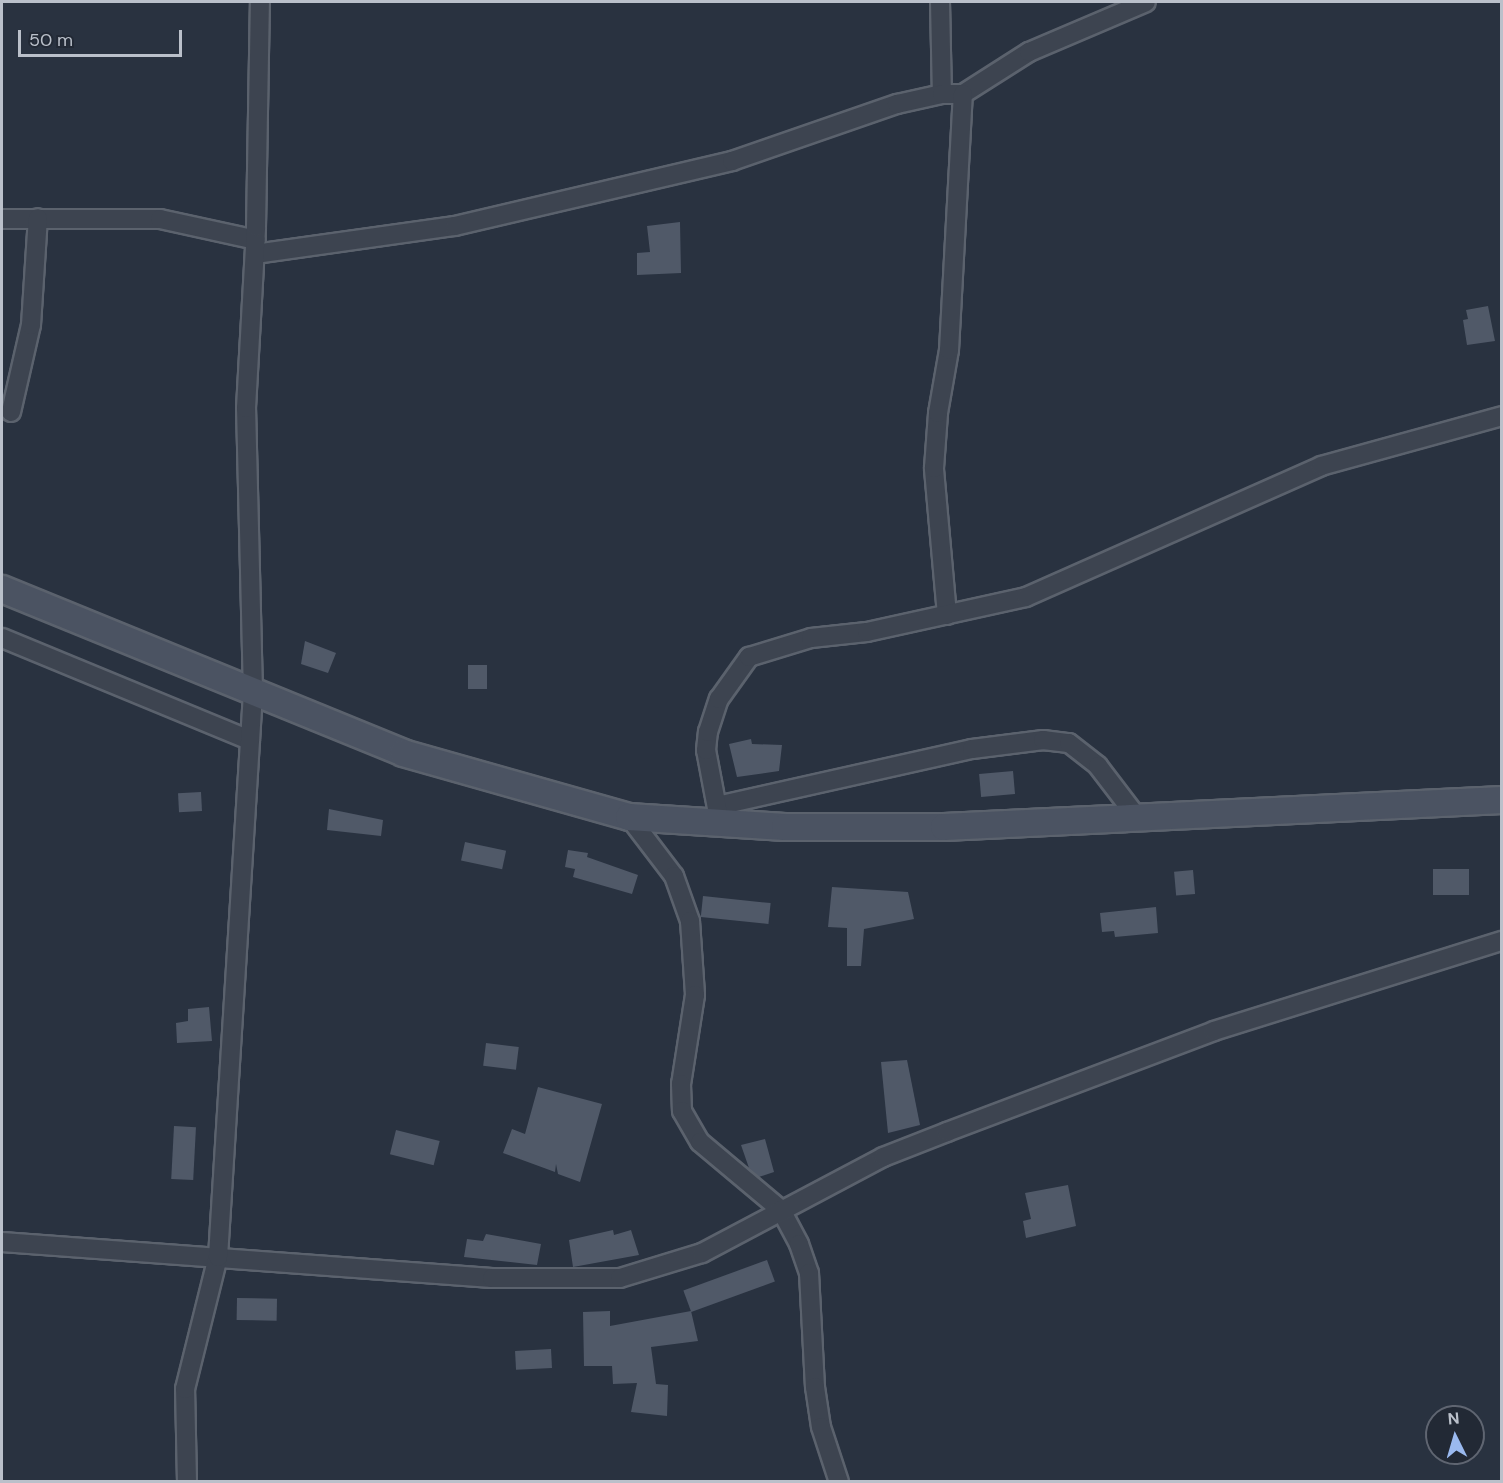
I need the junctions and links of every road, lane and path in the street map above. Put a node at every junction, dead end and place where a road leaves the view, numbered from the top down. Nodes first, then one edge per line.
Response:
1 (260, 2) edge
2 (940, 2) edge
3 (1146, 2) edge
4 (942, 94) junction
5 (963, 94) junction
6 (38, 218) junction
7 (2, 219) edge
8 (255, 247) junction
9 (11, 412) dead end
10 (1502, 416) edge
11 (2, 589) edge
12 (947, 615) junction
13 (2, 638) edge
14 (253, 693) junction
15 (250, 740) junction
16 (1502, 800) edge
17 (718, 815) junction
18 (1137, 817) junction
19 (629, 818) junction
20 (1502, 941) edge
21 (781, 1210) junction
22 (2, 1242) edge
23 (218, 1257) junction
24 (187, 1482) edge
25 (839, 1482) edge

1 - 8 street
2 - 4 street
3 - 5 street
4 - 5 street
4 - 8 street
5 - 12 street
6 - 7 street
6 - 8 street
6 - 9 street
8 - 14 street
10 - 12 street
11 - 14 main road
12 - 17 street
13 - 15 street
14 - 15 street
14 - 19 main road
15 - 23 street
16 - 18 main road
17 - 18 main road
17 - 18 street
17 - 19 main road
19 - 21 street
20 - 21 street
21 - 23 street
21 - 25 street
22 - 23 street
23 - 24 street

